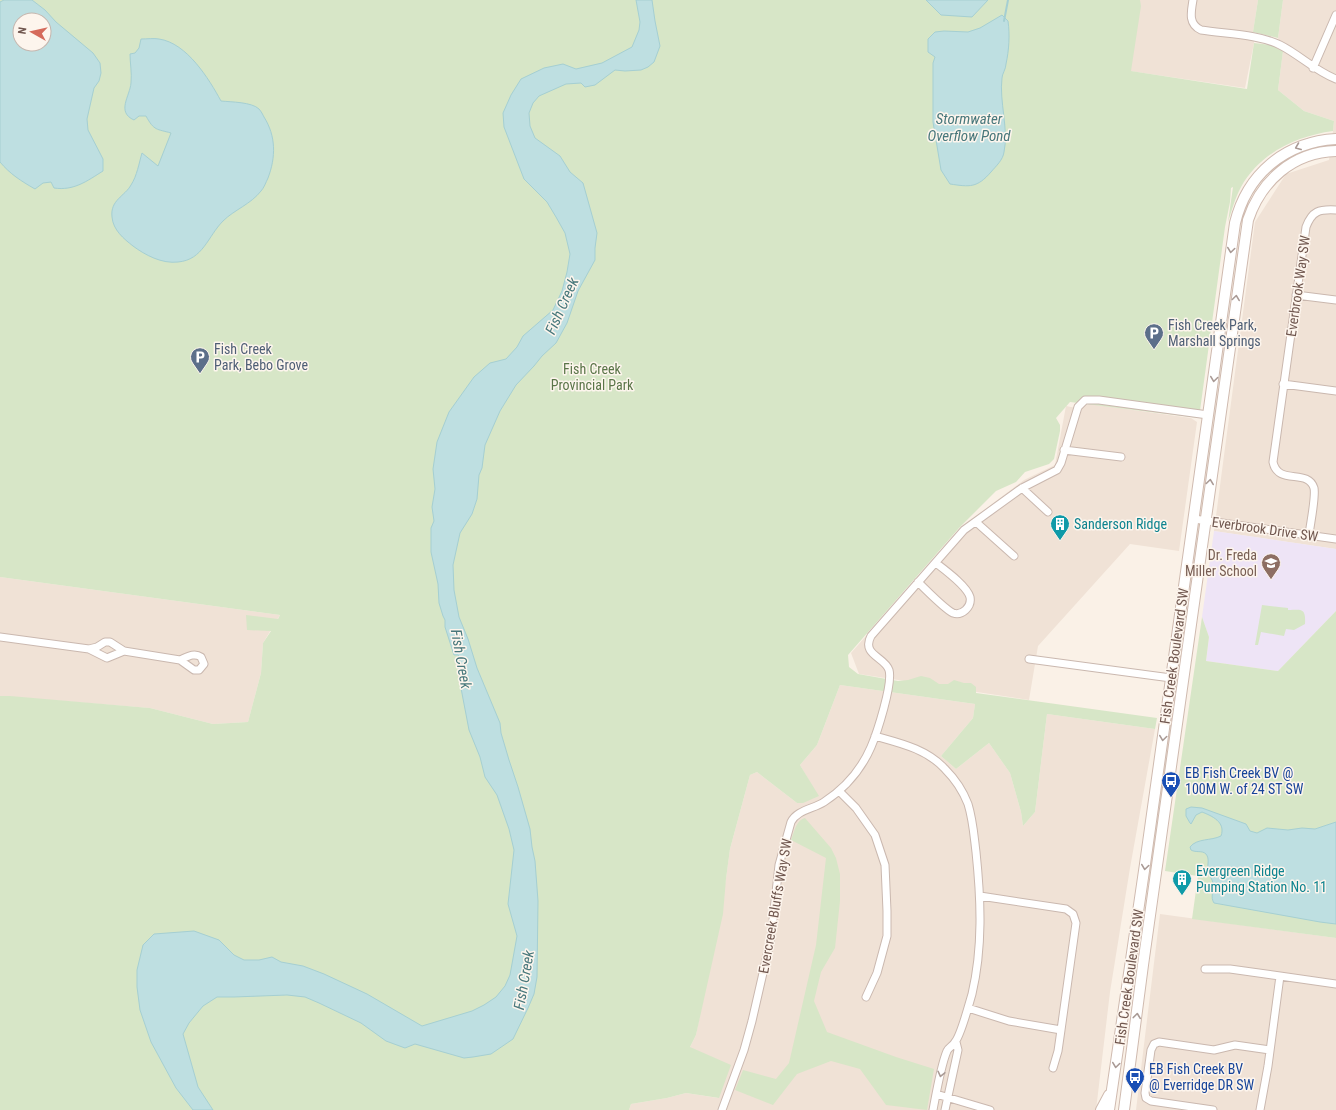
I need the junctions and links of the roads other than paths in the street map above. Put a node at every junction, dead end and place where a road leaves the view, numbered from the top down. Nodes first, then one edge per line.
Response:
1 (1193, 0) edge
2 (1336, 15) edge
3 (1314, 68) junction
4 (1336, 79) edge
5 (1336, 139) edge
6 (1336, 151) edge
7 (1336, 210) edge
8 (1296, 295) junction
9 (1336, 300) edge
10 (1283, 384) junction
11 (1336, 391) edge
12 (1208, 415) junction
13 (1064, 450) junction
14 (1121, 458) dead end
15 (1022, 488) junction
16 (1048, 512) dead end
17 (1194, 519) junction
18 (1205, 521) junction
19 (976, 522) junction
20 (1309, 535) junction
21 (1336, 539) edge
22 (1014, 556) dead end
23 (936, 563) junction
24 (918, 582) junction
25 (0, 637) edge
26 (90, 649) junction
27 (124, 651) junction
28 (1029, 659) dead end
29 (180, 660) dead end
30 (1171, 678) junction
31 (875, 736) junction
32 (839, 791) junction
33 (1151, 825) junction
34 (1162, 826) junction
35 (980, 896) junction
36 (1205, 969) dead end
37 (1280, 976) junction
38 (1336, 984) edge
39 (866, 997) dead end
40 (968, 1008) junction
41 (1061, 1030) junction
42 (956, 1042) junction
43 (1270, 1050) junction
44 (1052, 1068) dead end
45 (1112, 1090) junction
46 (936, 1094) junction
47 (948, 1097) junction
48 (934, 1108) edge
49 (722, 1110) edge
50 (947, 1110) edge
51 (990, 1110) edge
52 (1101, 1110) edge
53 (1109, 1110) edge
54 (1124, 1110) edge
55 (1213, 1110) edge
56 (1260, 1110) edge

1 - 3 street
2 - 3 street
3 - 4 street
5 -> 12 main road, Fish Creek Boulevard SW
18 -> 6 main road, Fish Creek Boulevard SW
7 - 8 street, Everbrook Way SW
8 - 9 street
8 - 10 street, Everbrook Way SW
10 - 11 street
10 - 20 street, Everbrook Way SW
12 - 13 street
12 - 17 main road, Fish Creek Boulevard SW
13 - 14 street
13 - 15 street
15 - 16 street
15 - 19 street
17 - 18 street, Everbrook Drive SW
17 - 30 main road, Fish Creek Boulevard SW
18 - 20 street, Everbrook Drive SW
18 - 34 main road, Fish Creek Boulevard SW
19 - 22 street
19 - 23 street
20 - 21 street, Everbrook Drive SW
23 - 24 street
23 - 24 street
24 - 31 street, Evercreek Bluffs Way SW
25 - 26 street
26 - 27 street
26 - 27 street
27 - 29 street
28 - 30 street
30 -> 33 main road, Fish Creek Boulevard SW
31 - 32 street, Evercreek Bluffs Way SW
31 - 35 street
32 - 39 street
32 - 49 street, Evercreek Bluffs Way SW
33 - 34 street
33 -> 45 main road, Fish Creek Boulevard SW
54 -> 34 main road, Fish Creek Boulevard SW
35 - 40 street
35 - 41 street
36 - 37 street
37 - 38 street
37 - 43 street
40 - 41 street
40 - 42 street
41 - 44 street
42 -> 46 street
42 - 47 street
43 - 55 street
43 - 56 street
45 - 52 main road
45 - 53 main road, Fish Creek Boulevard SW
46 - 47 street
46 - 48 street
47 - 50 street
47 - 51 street
48 - 50 street

